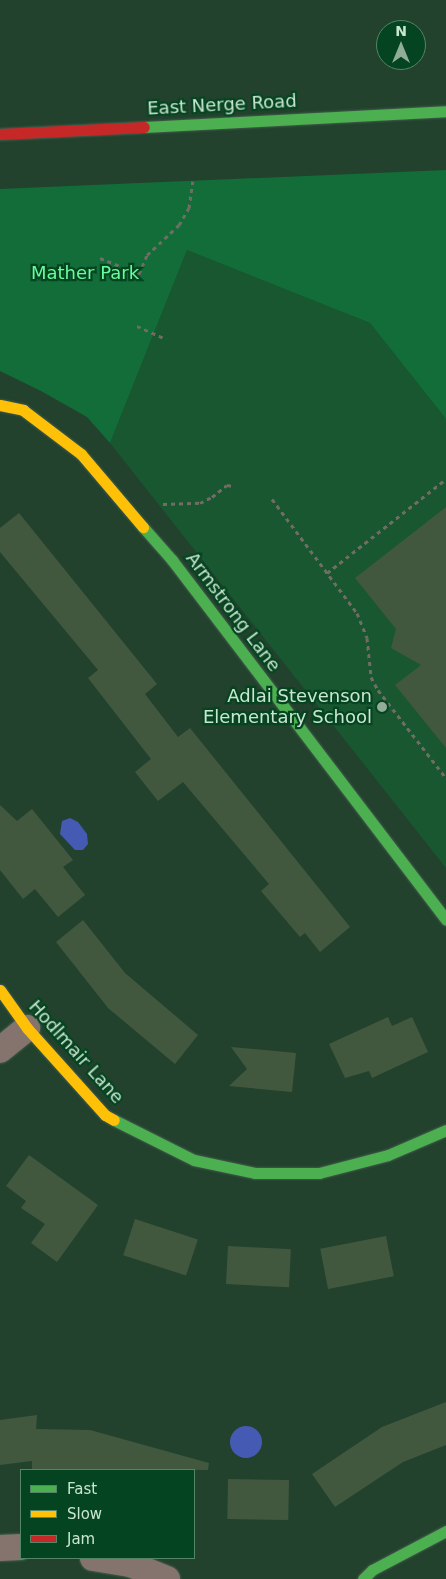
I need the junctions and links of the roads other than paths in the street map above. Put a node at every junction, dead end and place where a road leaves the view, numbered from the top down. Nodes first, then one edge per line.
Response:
1 (446, 111) edge
2 (0, 134) edge
3 (0, 405) edge
4 (446, 920) edge
5 (0, 990) edge
6 (27, 1028) junction
7 (0, 1050) edge
8 (446, 1130) edge
9 (446, 1531) edge
10 (20, 1546) edge
11 (0, 1548) edge
12 (99, 1559) edge
13 (166, 1579) edge
14 (364, 1579) edge

1 - 2 street, East Nerge Road
3 - 4 street, Armstrong Lane
5 - 6 street, Hodlmair Lane
6 - 7 street
6 - 8 street, Hodlmair Lane
9 - 14 street
10 - 11 street
12 - 13 street

